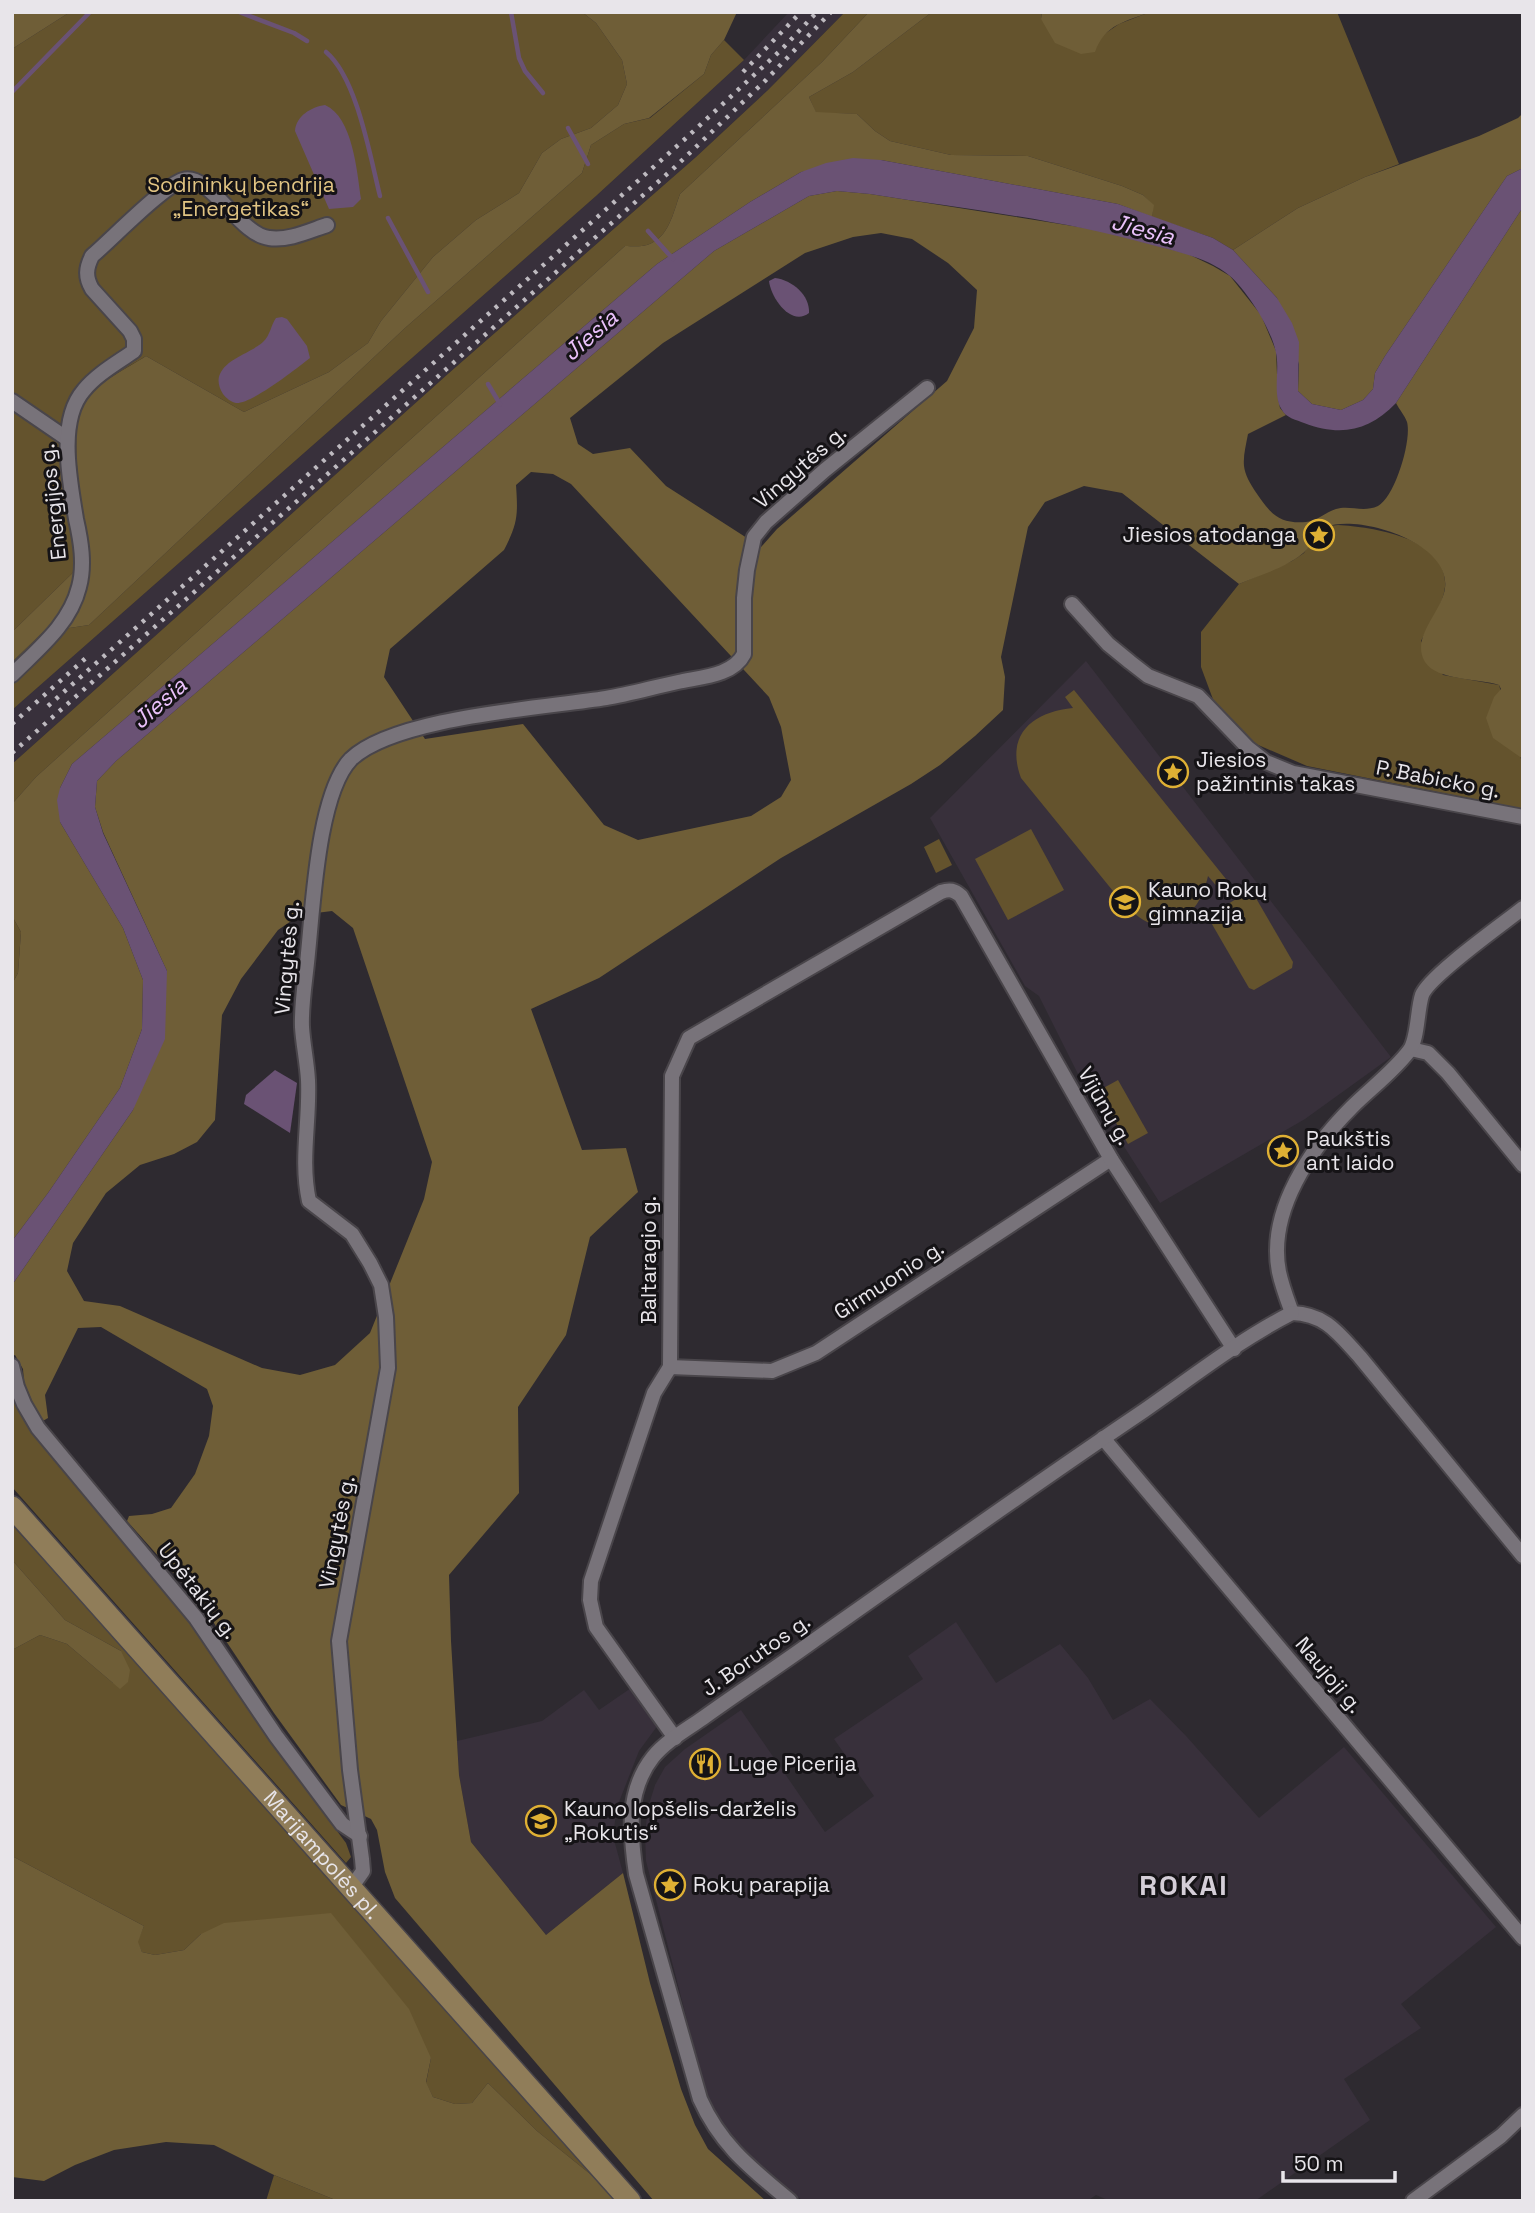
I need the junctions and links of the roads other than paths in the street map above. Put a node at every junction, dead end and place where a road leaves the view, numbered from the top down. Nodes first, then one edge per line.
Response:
1 (327, 225) dead end
2 (927, 388) dead end
3 (12, 401) edge
4 (66, 438) junction
5 (1072, 604) dead end
6 (12, 675) edge
7 (1523, 817) edge
8 (941, 892) joint
9 (1523, 908) edge
10 (1411, 1049) junction
11 (1111, 1159) junction
12 (1523, 1165) edge
13 (1292, 1312) junction
14 (1234, 1349) junction
15 (12, 1366) edge
16 (670, 1367) junction
17 (1103, 1438) junction
18 (12, 1507) edge
19 (1523, 1556) edge
20 (675, 1738) junction
21 (360, 1836) junction
22 (351, 1888) junction
23 (1523, 1938) edge
24 (1523, 2115) edge
25 (631, 2201) edge
26 (790, 2201) edge
27 (1413, 2201) edge

1 - 4 street, Energijos g.
2 - 21 street, Vingytės g.
3 - 4 street
4 - 6 street, Energijos g.
5 - 7 street, P. Babicko g.
8 - 11 street, Vijūnų g.
8 - 16 street, Baltaragio g.
9 - 10 street
10 - 12 street
10 - 13 street
11 - 14 street, Vijūnų g.
11 - 16 street, Girmuonio g.
13 - 14 street, J. Borutos g.
13 - 19 street
14 - 17 street, J. Borutos g.
15 - 21 street, Upėtakių g.
16 - 20 street, Baltaragio g.
17 - 20 street, J. Borutos g.
17 - 23 street, Naujoji g.
18 - 22 main road, Marijampolės pl.
20 - 26 street, J. Borutos g.
21 - 22 street, Vingytės g.
22 - 25 main road, Marijampolės pl.
24 - 27 street

